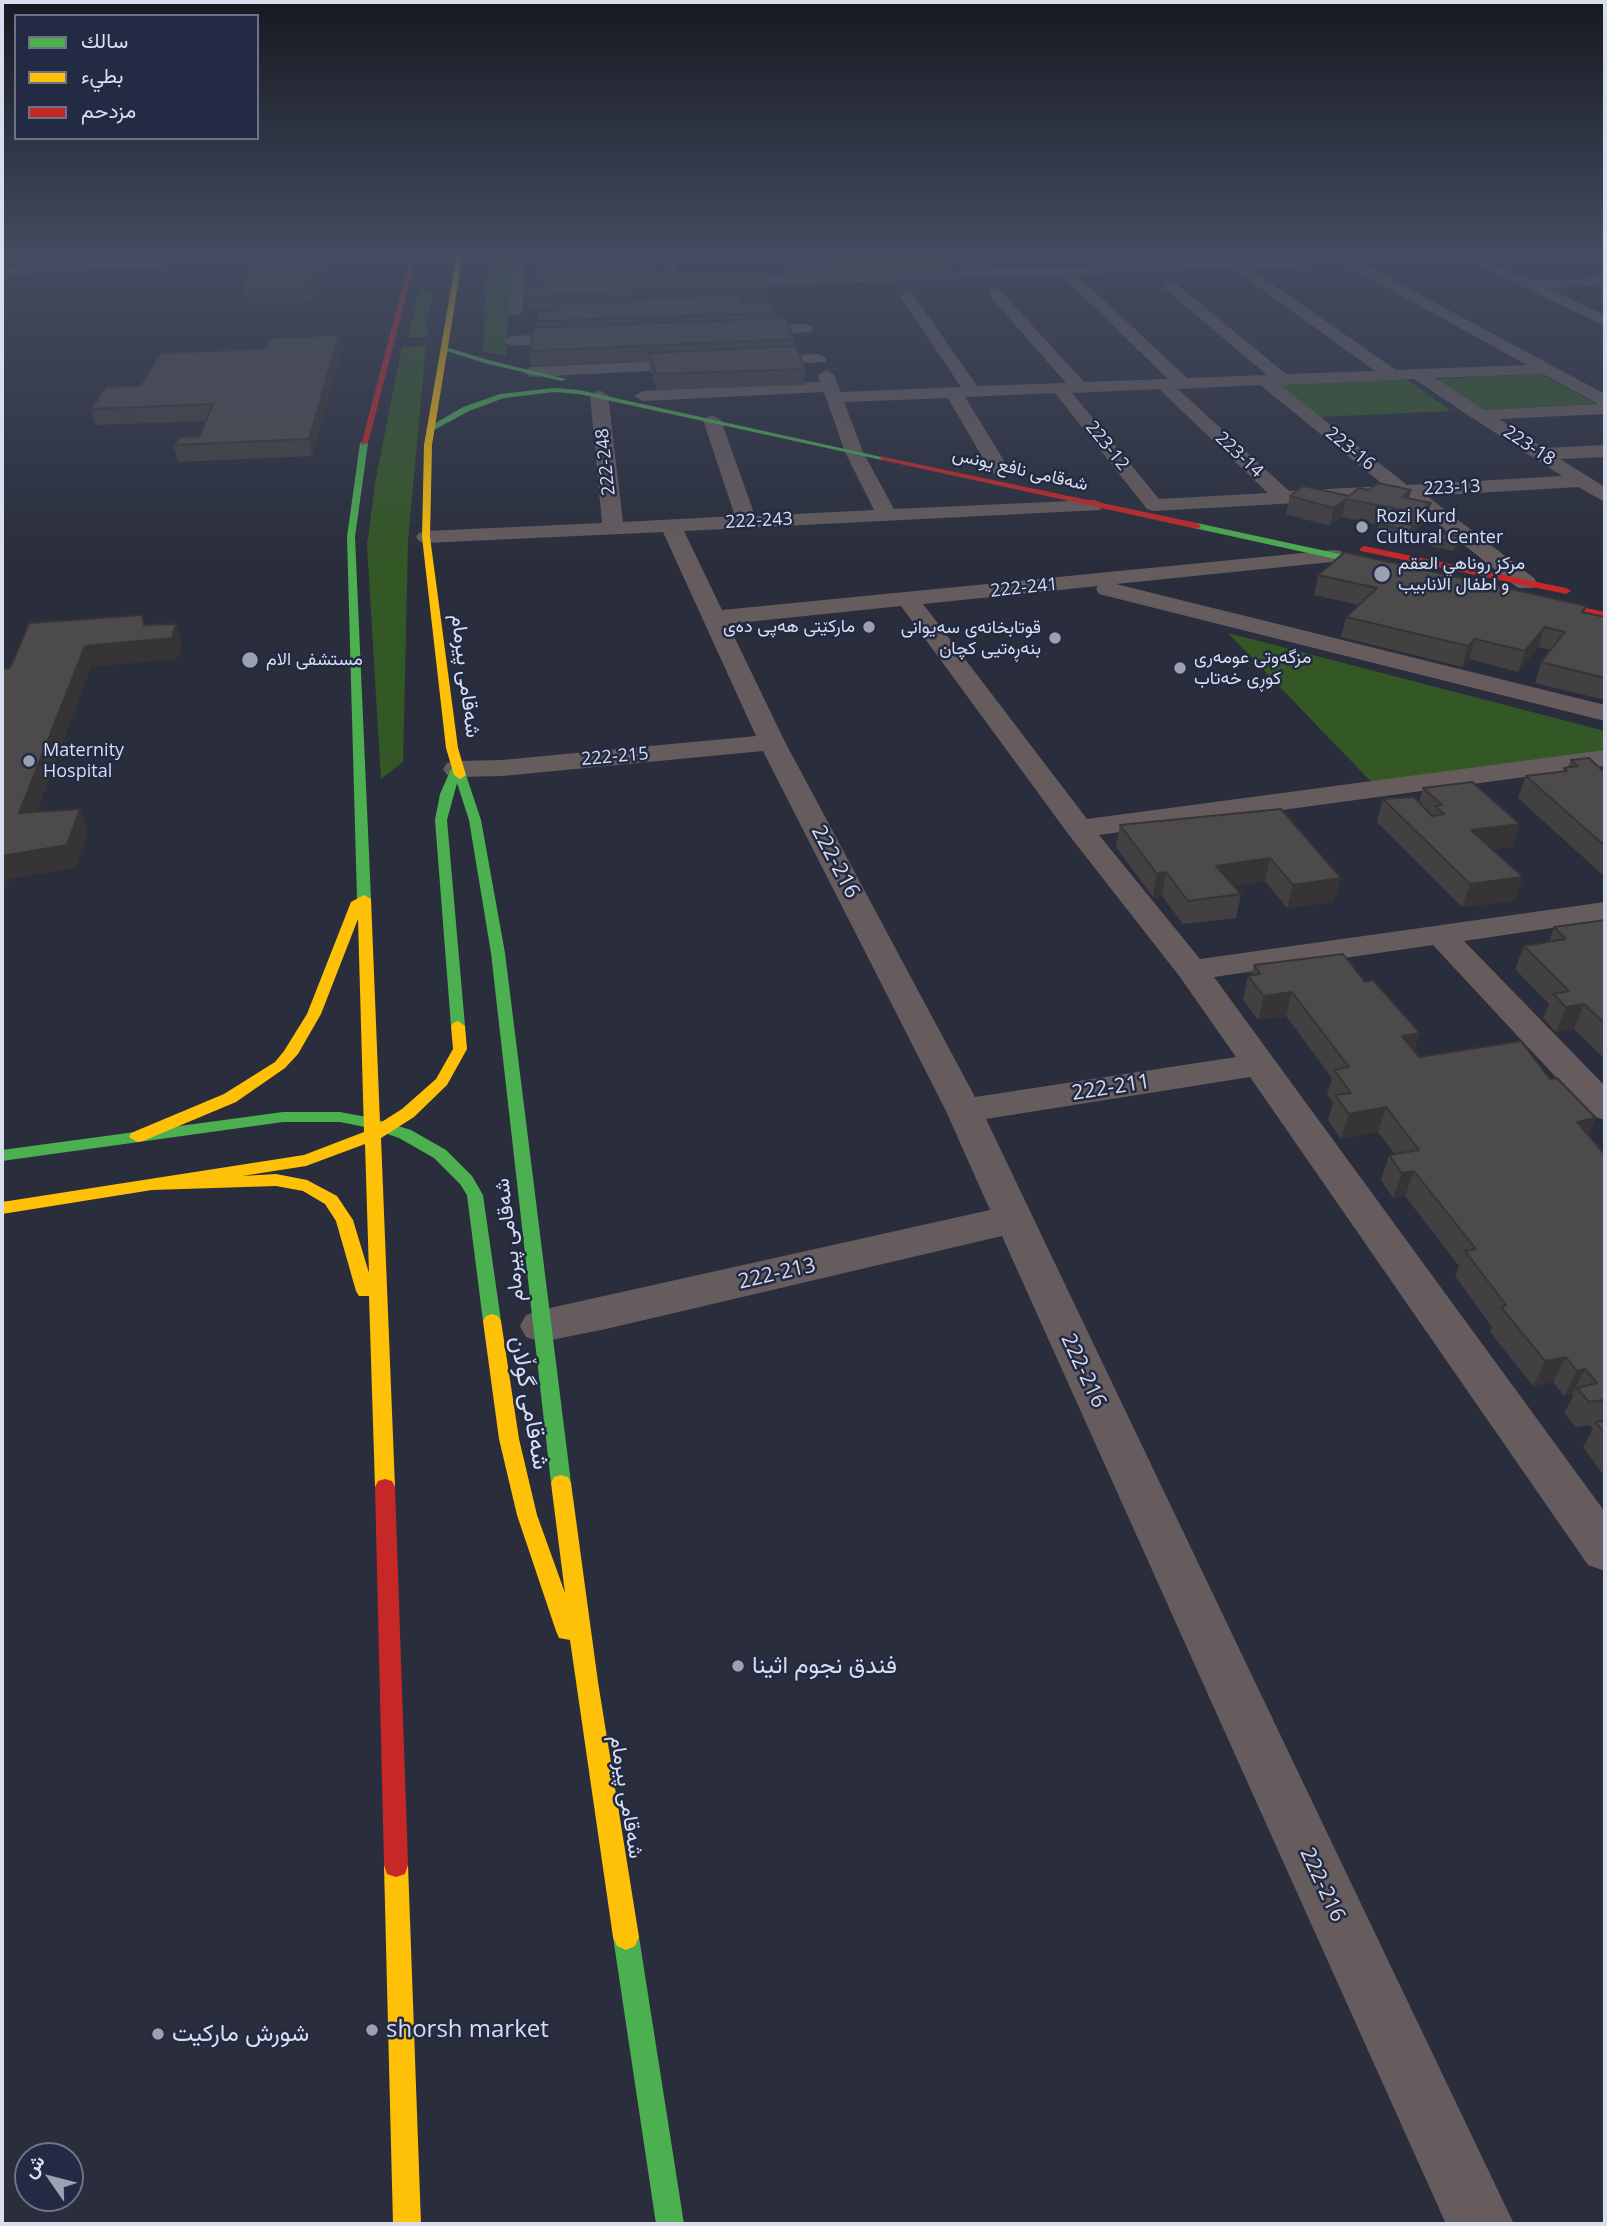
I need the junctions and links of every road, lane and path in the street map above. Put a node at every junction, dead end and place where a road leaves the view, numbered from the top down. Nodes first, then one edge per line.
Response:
1 (387, 358) edge
2 (443, 358) edge
3 (475, 358) edge
4 (511, 358) edge
5 (943, 358) edge
6 (1051, 358) edge
7 (1156, 358) edge
8 (1247, 358) edge
9 (1368, 358) edge
10 (1527, 358) edge
11 (819, 359) joint
12 (506, 367) junction
13 (1548, 369) junction
14 (531, 372) junction
15 (1417, 374) junction
16 (1392, 375) junction
17 (1273, 380) junction
18 (1182, 383) junction
19 (1163, 384) junction
20 (1079, 387) junction
21 (1059, 388) junction
22 (834, 392) junction
23 (963, 392) junction
24 (599, 395) junction
25 (643, 396) junction
26 (1605, 401) edge
27 (1605, 409) edge
28 (1480, 415) junction
29 (712, 420) junction
30 (431, 428) junction
31 (852, 446) junction
32 (1605, 450) edge
33 (1541, 454) junction
34 (1001, 472) junction
35 (1581, 481) junction
36 (1406, 491) junction
37 (1605, 495) edge
38 (1285, 498) junction
39 (1093, 506) junction
40 (1147, 510) junction
41 (887, 515) junction
42 (747, 522) junction
43 (671, 526) junction
44 (613, 528) junction
45 (426, 537) junction
46 (1332, 556) junction
47 (1083, 583) junction
48 (1526, 583) junction
49 (908, 600) junction
50 (1605, 600) edge
51 (1605, 615) edge
52 (716, 618) junction
53 (1605, 713) edge
54 (772, 743) junction
55 (1605, 758) edge
56 (457, 769) junction
57 (1079, 829) junction
58 (364, 887) junction
59 (1605, 911) edge
60 (1441, 935) junction
61 (1192, 970) junction
62 (1258, 1065) junction
63 (1605, 1108) edge
64 (964, 1111) junction
65 (377, 1129) junction
66 (137, 1137) junction
67 (2, 1156) edge
68 (154, 1185) junction
69 (2, 1209) edge
70 (1012, 1219) junction
71 (541, 1325) junction
72 (381, 1343) junction
73 (1605, 1550) edge
74 (587, 1682) junction
75 (407, 2224) edge
76 (670, 2224) edge
77 (1480, 2224) edge

1 - 58 main road
2 - 30 main road, شەقامی پیرمام
3 - 12 main road, شەقامی نافع یونس
4 - 12 street
5 - 23 street
6 - 20 street
7 - 18 street
8 - 17 street
9 - 16 street
10 - 13 street
11 - 14 street
11 - 22 street
12 - 14 main road, شەقامی نافع یونس
13 - 15 street
13 - 26 street
14 - 25 main road, شەقامی نافع یونس
15 - 16 street
15 - 28 street, 223-18
16 - 17 street
17 - 18 street
17 - 36 street, 223-16
18 - 19 street
19 - 20 street
19 - 38 street, 223-14
20 - 21 street
21 - 23 street
21 - 40 street, 223-12
22 - 23 street
22 - 25 street
22 - 31 street
23 - 34 street
24 - 29 main road, شەقامی نافع یونس
24 - 30 main road, شەقامی نافع یونس
24 - 44 street, 222-248
25 - 31 main road, شەقامی نافع یونس
27 - 28 street
28 - 33 street, 223-18
29 - 31 main road, شەقامی نافع یونس
29 - 42 street
30 - 45 main road, شەقامی پیرمام
31 - 34 main road, شەقامی نافع یونس
31 - 39 main road, شەقامی نافع یونس
31 - 41 street
32 - 33 street
33 - 35 street, 223-18
34 - 40 main road, شەقامی نافع یونس
35 - 36 street, 223-13
35 - 37 street, 223-18
36 - 38 street, 223-13
36 - 48 street, 223-16
38 - 40 street, 223-13
39 - 40 main road, شەقامی نافع یونس
39 - 41 street, 222-243
40 - 46 main road, شەقامی نافع یونس
40 - 48 main road, شەقامی نافع یونس
41 - 42 street, 222-243
42 - 43 street, 222-243
43 - 44 street, 222-243
43 - 52 street, 222-216
44 - 45 street, 222-243
45 - 56 main road, شەقامی پیرمام
46 - 47 street, 222-241
46 - 51 main road, شەقامی نافع یونس
47 - 49 street, 222-241
47 - 53 street
48 - 50 main road, شەقامی نافع یونس
49 - 52 street, 222-241
49 - 57 street
52 - 54 street, 222-216
54 - 56 street, 222-215
54 - 64 street, 222-216
55 - 57 street
56 - 65 main road
56 - 71 main road, شەقامی پیرمام
57 - 61 street
58 - 65 main road
58 - 66 main road
59 - 60 street
60 - 61 street
60 - 63 street
61 - 62 street
62 - 64 street, 222-211
62 - 73 street
64 - 70 street, 222-216
65 - 66 main road, شەقامی گوڵان
65 - 68 main road
65 - 72 main road
65 - 74 main road, شەقامی گوڵان
66 - 67 main road, شەقامی گوڵان
68 - 69 main road
68 - 72 main road
70 - 71 street, 222-213
70 - 77 street, 222-216
71 - 74 main road, شەقامی پیرمام
72 - 75 main road
74 - 76 main road, شەقامی پیرمام

